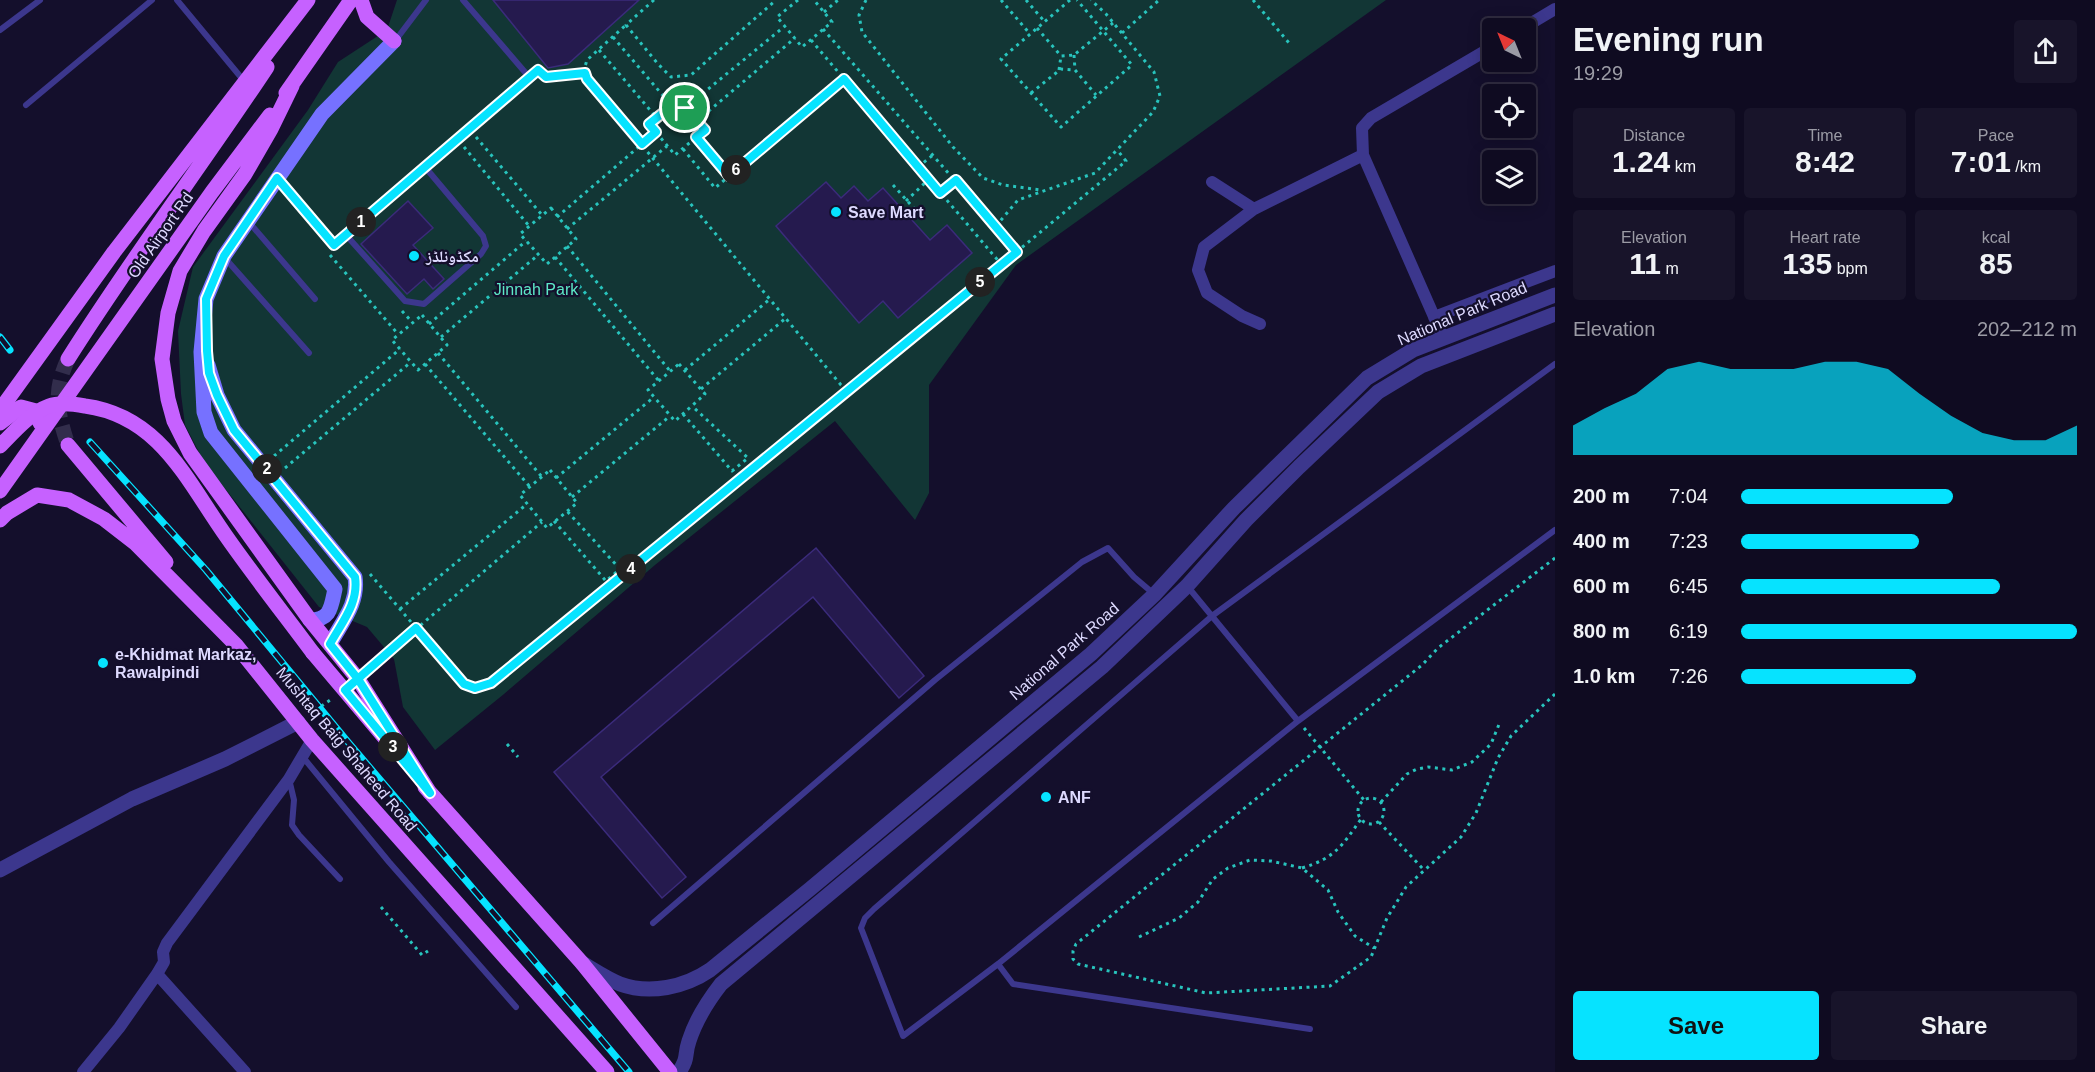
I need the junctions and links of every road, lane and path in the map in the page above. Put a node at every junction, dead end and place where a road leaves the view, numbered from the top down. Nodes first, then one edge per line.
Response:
1 (40, 0) edge
2 (152, 0) edge
3 (177, 0) edge
4 (310, 0) edge
5 (351, 0) edge
6 (361, 0) edge
7 (426, 0) edge
8 (463, 0) edge
9 (654, 0) edge
10 (776, 0) edge
11 (798, 0) edge
12 (814, 0) edge
13 (838, 0) edge
14 (866, 0) edge
15 (1001, 0) edge
16 (1026, 0) edge
17 (1070, 0) edge
18 (1077, 0) edge
19 (1091, 0) edge
20 (1159, 0) edge
21 (1253, 0) edge
22 (1555, 9) edge
23 (824, 12) junction
24 (1536, 20) edge
25 (1044, 21) junction
26 (1113, 22) junction
27 (626, 25) junction
28 (785, 26) junction
29 (1037, 28) junction
30 (823, 29) junction
31 (0, 30) edge
32 (1102, 30) junction
33 (1122, 33) junction
34 (1030, 34) junction
35 (613, 38) junction
36 (795, 38) junction
37 (811, 40) junction
38 (394, 41) junction
39 (1289, 43) dead end
40 (599, 50) junction
41 (1482, 53) edge
42 (1074, 55) junction
43 (1061, 56) junction
44 (1076, 70) junction
45 (1058, 71) junction
46 (585, 73) junction
47 (530, 78) junction
48 (844, 79) junction
49 (244, 81) junction
50 (292, 86) junction
51 (1031, 93) junction
52 (1096, 95) junction
53 (26, 105) dead end
54 (671, 105) junction
55 (685, 108) junction
56 (657, 117) junction
57 (697, 121) junction
58 (656, 132) junction
59 (476, 137) dead end
60 (696, 137) junction
61 (642, 144) junction
62 (667, 146) junction
63 (464, 147) dead end
64 (683, 148) junction
65 (1118, 151) junction
66 (933, 155) junction
67 (1363, 155) junction
68 (653, 158) junction
69 (425, 167) junction
70 (918, 167) junction
71 (729, 176) junction
72 (277, 178) junction
73 (929, 179) junction
74 (956, 180) junction
75 (1212, 182) dead end
76 (893, 185) dead end
77 (1043, 190) junction
78 (940, 193) junction
79 (906, 201) junction
80 (1254, 209) junction
81 (920, 215) dead end
82 (542, 216) junction
83 (557, 217) junction
84 (248, 221) junction
85 (530, 226) junction
86 (996, 226) junction
87 (567, 229) junction
88 (346, 235) junction
89 (526, 241) junction
90 (334, 245) junction
91 (567, 246) junction
92 (1017, 252) junction
93 (538, 255) junction
94 (224, 256) junction
95 (555, 257) junction
96 (1001, 264) junction
97 (1555, 271) edge
98 (1555, 296) edge
99 (206, 299) junction
100 (315, 299) dead end
101 (770, 299) junction
102 (1555, 314) edge
103 (1434, 317) junction
104 (786, 318) junction
105 (429, 324) junction
106 (1260, 324) dead end
107 (398, 334) junction
108 (441, 337) junction
109 (1443, 337) junction
110 (400, 349) junction
111 (309, 353) dead end
112 (438, 353) junction
113 (68, 359) tunnel mouth
114 (411, 362) junction
115 (425, 364) junction
116 (1555, 364) edge
117 (684, 370) junction
118 (670, 371) junction
119 (659, 381) junction
120 (701, 389) junction
121 (849, 391) junction
122 (654, 397) junction
123 (692, 406) junction
124 (0, 410) edge
125 (682, 414) junction
126 (670, 416) junction
127 (0, 423) edge
128 (68, 445) tunnel mouth
129 (0, 446) edge
130 (271, 459) dead end
131 (281, 471) dead end
132 (12, 475) junction
133 (542, 477) junction
134 (556, 478) junction
135 (530, 487) junction
136 (0, 491) edge
137 (572, 497) junction
138 (527, 504) junction
139 (567, 511) junction
140 (0, 520) edge
141 (554, 521) junction
142 (542, 522) junction
143 (1555, 530) edge
144 (1555, 558) edge
145 (370, 574) dead end
146 (1187, 586) junction
147 (1155, 594) junction
148 (400, 609) junction
149 (1212, 616) junction
150 (310, 620) junction
151 (416, 628) junction
152 (330, 644) junction
153 (236, 645) junction
154 (358, 679) junction
155 (345, 690) junction
156 (1555, 694) edge
157 (1298, 721) junction
158 (298, 722) junction
159 (1500, 722) dead end
160 (312, 740) junction
161 (507, 744) dead end
162 (1320, 748) junction
163 (301, 756) junction
164 (518, 757) dead end
165 (288, 779) junction
166 (430, 793) junction
167 (1364, 800) junction
168 (1382, 802) junction
169 (1361, 819) junction
170 (1379, 822) junction
171 (1302, 868) junction
172 (0, 870) edge
173 (1424, 870) junction
174 (340, 879) dead end
175 (381, 907) dead end
176 (653, 923) dead end
177 (1139, 937) dead end
178 (1374, 948) junction
179 (428, 951) dead end
180 (582, 963) junction
181 (999, 964) junction
182 (157, 974) junction
183 (516, 1007) dead end
184 (1310, 1029) dead end
185 (82, 1072) edge
186 (245, 1072) edge
187 (607, 1072) edge
188 (670, 1072) edge
189 (679, 1072) edge

1 - 31 lane
2 - 53 lane
3 - 49 lane
4 - 49 main road, Old Airport Rd
4 - 113 main road
5 - 50 main road, Old Airport Rd
6 - 38 main road
7 - 38 lane
8 - 47 lane
9 - 27 path
10 - 27 path
11 - 28 path
12 - 23 path
13 - 23 path
14 - 77 path
15 - 34 path
16 - 25 path
17 - 25 path
18 - 32 path
19 - 26 path
20 - 33 path
21 - 39 path
22 - 24 street
23 - 30 path
25 - 29 path
26 - 32 path
26 - 33 path
27 - 35 path
28 - 36 path
28 - 55 path
29 - 34 path
29 - 43 path
30 - 37 path
30 - 66 path
32 - 42 path
32 - 52 path
33 - 65 path
34 - 51 path
35 - 40 path
35 - 54 path
36 - 37 path
36 - 57 path
37 - 48 path
38 - 72 main road
40 - 46 path
40 - 56 path
41 - 67 street
42 - 43 path
42 - 44 path
43 - 45 path
44 - 45 path
44 - 52 path
45 - 51 path
46 - 47 path
46 - 61 path
47 - 69 lane
48 - 70 path
48 - 71 path
49 - 124 main road, Old Airport Rd
50 - 132 main road, Old Airport Rd
50 - 150 main road
51 - 52 path
54 - 55 path
54 - 56 path
55 - 57 path
56 - 58 path
57 - 60 path
58 - 61 path
58 - 62 path
59 - 82 path
60 - 64 path
60 - 71 path
61 - 68 path
61 - 83 path
62 - 64 path
62 - 68 path
63 - 85 path
64 - 71 path
65 - 77 path
65 - 92 path
66 - 70 path
66 - 74 path
67 - 80 street
67 - 103 street
68 - 87 path
68 - 101 path
69 - 88 lane
69 - 88 lane
70 - 73 path
72 - 84 main road
72 - 90 lane
73 - 78 path
73 - 79 path
74 - 78 path
74 - 86 path
75 - 80 street
76 - 79 path
77 - 86 path
78 - 96 path
79 - 81 path
80 - 106 street
82 - 83 path
82 - 85 path
83 - 87 path
84 - 94 main road
84 - 100 lane
85 - 89 path
86 - 92 path
87 - 91 path
88 - 90 lane
89 - 93 path
89 - 105 path
90 - 107 path
91 - 95 path
91 - 118 path
92 - 96 path
93 - 95 path
93 - 108 path
94 - 99 main road
94 - 111 lane
95 - 119 path
96 - 121 path
97 - 103 street
98 - 109 street, National Park Road
99 - 150 main road
99 - 152 main road
101 - 104 path
101 - 117 path
102 - 146 street, National Park Road
103 - 109 street
104 - 120 path
104 - 121 path
105 - 107 path
105 - 108 path
107 - 110 path
108 - 112 path
109 - 147 street, National Park Road
110 - 114 path
110 - 130 path
112 - 115 path
112 - 133 path
114 - 115 path
114 - 131 path
115 - 135 path
116 - 149 lane
117 - 118 path
117 - 120 path
118 - 119 path
119 - 122 path
120 - 123 path
121 - 151 path
122 - 126 path
122 - 134 path
123 - 125 path
123 - 125 path
125 - 126 path
126 - 137 path
127 - 132 main road
128 - 153 main road
129 - 155 main road, bridge
132 - 136 main road, Old Airport Rd
133 - 134 path
133 - 135 path
134 - 137 path
135 - 138 path
137 - 139 path
138 - 142 path
138 - 148 path
139 - 141 path
139 - 141 path
140 - 153 main road, Mushtaq Baig Shaheed Road
141 - 142 path
142 - 151 path
143 - 157 lane
144 - 162 path
145 - 148 path
146 - 149 lane
146 - 189 street, National Park Road
147 - 176 lane
147 - 180 street, National Park Road
148 - 151 path
149 - 157 lane
149 - 181 lane
150 - 152 main road
151 - 154 path
152 - 154 main road
153 - 158 main road, Mushtaq Baig Shaheed Road
154 - 166 main road
155 - 158 path
155 - 166 main road
156 - 173 path
157 - 162 path
157 - 181 lane
158 - 160 main road, Mushtaq Baig Shaheed Road
158 - 172 street
159 - 168 path
160 - 163 street
160 - 187 main road, Mushtaq Baig Shaheed Road
161 - 164 path
162 - 167 path
162 - 178 path
163 - 165 street
163 - 183 lane
165 - 174 lane
165 - 182 street
166 - 180 main road
167 - 168 path
167 - 169 path
168 - 170 path
169 - 170 path
169 - 171 path
170 - 173 path
171 - 177 path
171 - 178 path
173 - 178 path
175 - 179 path
180 - 188 main road
181 - 184 lane
182 - 185 street
182 - 186 street

